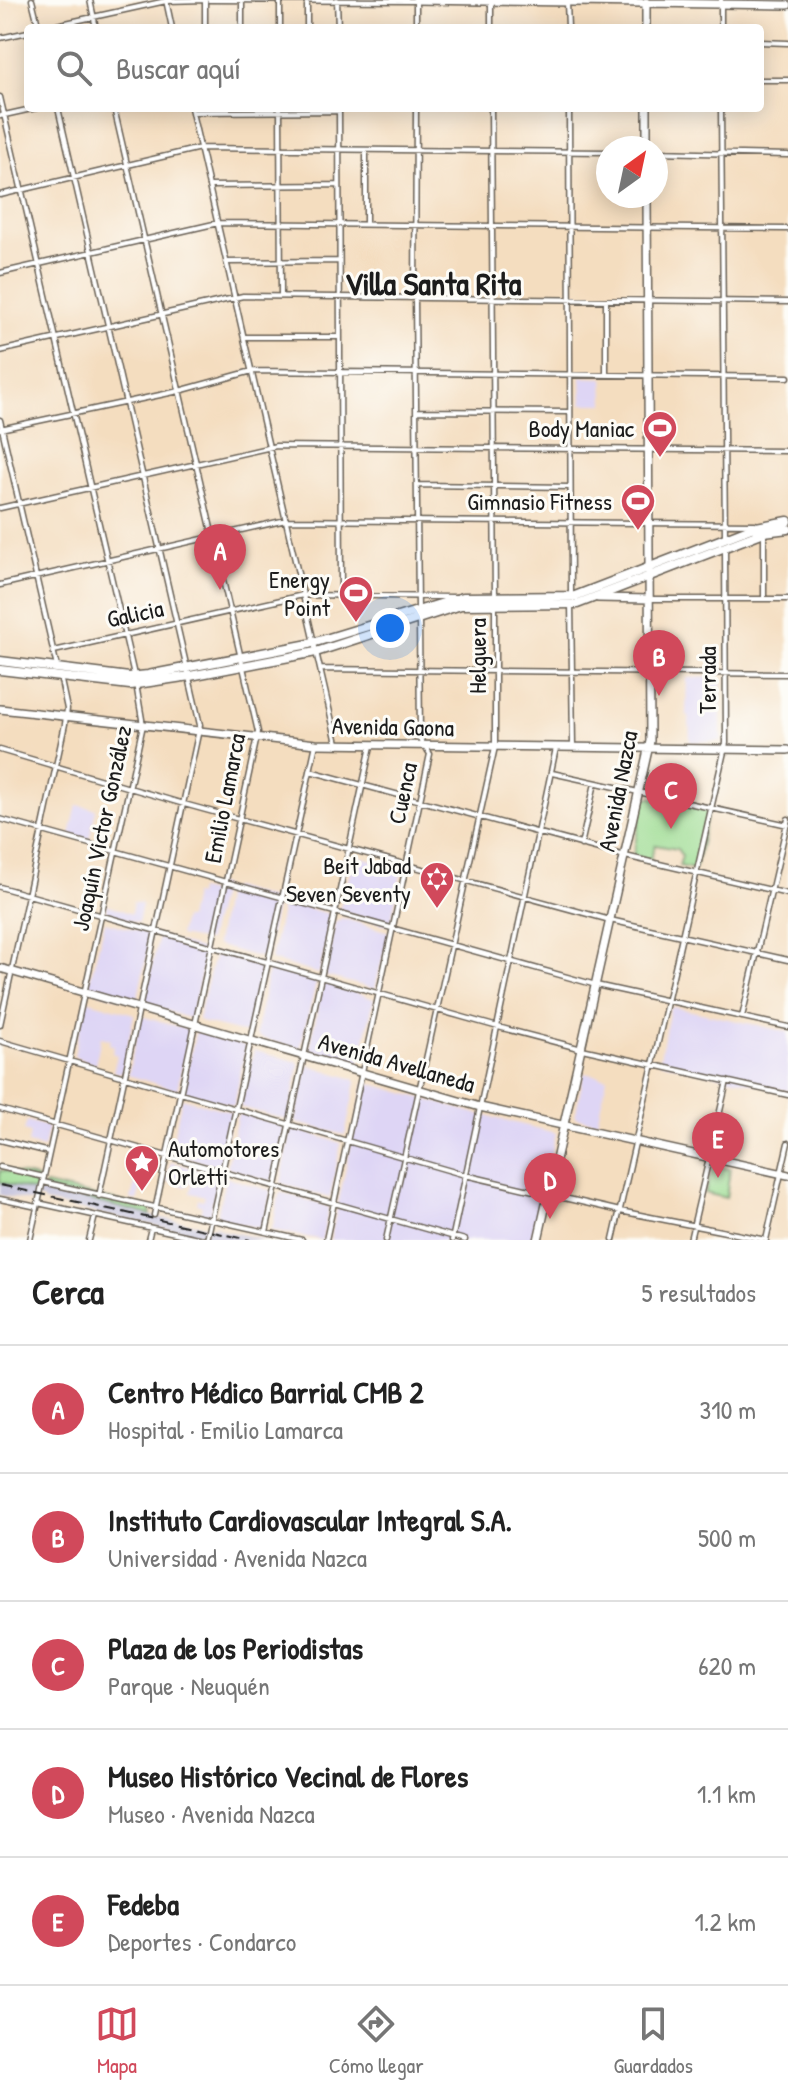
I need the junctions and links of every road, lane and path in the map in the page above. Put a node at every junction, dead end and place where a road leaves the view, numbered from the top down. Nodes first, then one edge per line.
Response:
1 (32, 0) edge
2 (90, 0) edge
3 (206, 0) edge
4 (242, 0) edge
5 (280, 0) edge
6 (337, 0) edge
7 (416, 0) edge
8 (166, 1) edge
9 (307, 1) edge
10 (376, 1) edge
11 (491, 1) edge
12 (529, 1) edge
13 (567, 1) edge
14 (615, 1) edge
15 (584, 2) edge
16 (600, 2) edge
17 (646, 2) edge
18 (721, 2) edge
19 (788, 5) edge
20 (93, 16) junction
21 (40, 24) edge
22 (58, 24) edge
23 (95, 24) edge
24 (171, 24) edge
25 (205, 24) edge
26 (242, 24) edge
27 (280, 24) edge
28 (307, 24) edge
29 (338, 24) edge
30 (416, 24) edge
31 (491, 24) edge
32 (568, 24) edge
33 (646, 24) edge
34 (721, 24) edge
35 (24, 33) edge
36 (0, 38) edge
37 (764, 42) edge
38 (788, 43) edge
39 (764, 80) edge
40 (788, 80) edge
41 (0, 97) edge
42 (24, 111) edge
43 (59, 112) edge
44 (115, 112) edge
45 (192, 112) edge
46 (280, 112) edge
47 (339, 112) edge
48 (416, 112) edge
49 (491, 112) edge
50 (569, 112) edge
51 (647, 112) edge
52 (721, 112) edge
53 (2, 116) edge
54 (647, 136) edge
55 (200, 148) junction
56 (281, 148) junction
57 (339, 149) junction
58 (366, 150) junction
59 (417, 150) junction
60 (492, 152) junction
61 (569, 152) junction
62 (596, 152) edge
63 (668, 152) edge
64 (722, 152) junction
65 (788, 155) edge
66 (127, 166) junction
67 (74, 178) junction
68 (338, 185) junction
69 (209, 186) junction
70 (281, 186) junction
71 (21, 190) junction
72 (0, 195) edge
73 (647, 208) edge
74 (218, 223) junction
75 (281, 223) junction
76 (339, 224) junction
77 (366, 224) junction
78 (417, 225) junction
79 (569, 226) junction
80 (493, 227) junction
81 (647, 227) junction
82 (722, 228) junction
83 (788, 229) edge
84 (145, 240) junction
85 (92, 253) junction
86 (281, 261) junction
87 (339, 261) junction
88 (226, 262) junction
89 (38, 264) junction
90 (0, 273) edge
91 (281, 296) junction
92 (234, 297) junction
93 (339, 298) junction
94 (415, 299) junction
95 (494, 300) junction
96 (570, 300) junction
97 (606, 300) junction
98 (647, 301) junction
99 (723, 301) junction
100 (788, 302) edge
101 (162, 315) junction
102 (109, 326) junction
103 (244, 337) junction
104 (340, 337) junction
105 (56, 339) junction
106 (0, 351) edge
107 (252, 371) junction
108 (341, 372) junction
109 (416, 373) junction
110 (569, 374) junction
111 (606, 374) junction
112 (494, 375) junction
113 (647, 375) junction
114 (723, 376) junction
115 (788, 377) edge
116 (179, 391) junction
117 (126, 402) junction
118 (416, 411) junction
119 (494, 412) junction
120 (569, 412) junction
121 (73, 413) junction
122 (0, 420) edge
123 (1, 429) edge
124 (269, 446) junction
125 (341, 447) junction
126 (416, 447) junction
127 (494, 449) junction
128 (570, 449) junction
129 (648, 449) junction
130 (724, 450) junction
131 (788, 451) edge
132 (196, 464) junction
133 (144, 475) junction
134 (417, 485) junction
135 (494, 485) junction
136 (91, 487) junction
137 (570, 487) junction
138 (20, 504) junction
139 (0, 508) edge
140 (286, 520) junction
141 (341, 520) junction
142 (417, 521) junction
143 (788, 521) edge
144 (495, 523) junction
145 (570, 523) junction
146 (649, 524) junction
147 (725, 524) junction
148 (763, 528) junction
149 (788, 529) edge
150 (213, 538) junction
151 (725, 542) junction
152 (160, 549) junction
153 (108, 562) junction
154 (650, 572) junction
155 (37, 577) junction
156 (0, 585) edge
157 (303, 595) junction
158 (341, 595) junction
159 (418, 596) junction
160 (463, 597) junction
161 (596, 598) junction
162 (650, 599) junction
163 (725, 599) junction
164 (764, 599) junction
165 (788, 599) edge
166 (495, 600) junction
167 (572, 601) junction
168 (230, 612) junction
169 (418, 614) junction
170 (177, 624) junction
171 (125, 636) junction
172 (315, 648) junction
173 (54, 651) junction
174 (0, 661) edge
175 (242, 661) junction
176 (320, 669) junction
177 (0, 670) edge
178 (419, 670) junction
179 (495, 670) junction
180 (59, 672) junction
181 (189, 672) junction
182 (572, 673) junction
183 (650, 673) junction
184 (725, 673) junction
185 (788, 674) edge
186 (135, 681) junction
187 (0, 709) edge
188 (66, 716) junction
189 (143, 725) junction
190 (199, 731) junction
191 (257, 738) junction
192 (316, 744) junction
193 (337, 745) junction
194 (371, 746) junction
195 (425, 747) junction
196 (495, 747) junction
197 (556, 748) junction
198 (573, 749) junction
199 (649, 749) junction
200 (0, 750) edge
201 (788, 750) edge
202 (724, 751) junction
203 (56, 767) junction
204 (310, 771) junction
205 (552, 773) junction
206 (595, 783) junction
207 (363, 785) junction
208 (128, 789) junction
209 (639, 793) junction
210 (421, 801) junction
211 (184, 804) junction
212 (712, 809) junction
213 (480, 817) junction
214 (0, 819) edge
215 (239, 819) junction
216 (788, 823) edge
217 (42, 832) junction
218 (539, 833) junction
219 (295, 834) junction
220 (581, 845) junction
221 (349, 850) junction
222 (114, 853) junction
223 (625, 856) junction
224 (407, 865) junction
225 (170, 868) junction
226 (697, 874) junction
227 (465, 882) junction
228 (225, 883) junction
229 (0, 887) edge
230 (772, 891) junction
231 (788, 894) edge
232 (28, 895) junction
233 (525, 898) junction
234 (281, 899) junction
235 (335, 914) junction
236 (101, 917) junction
237 (610, 920) junction
238 (393, 930) junction
239 (155, 932) junction
240 (682, 937) junction
241 (211, 947) junction
242 (452, 947) junction
243 (757, 953) junction
244 (788, 960) edge
245 (511, 962) junction
246 (267, 963) junction
247 (0, 968) edge
248 (11, 972) junction
249 (321, 978) junction
250 (596, 985) junction
251 (84, 994) junction
252 (379, 994) junction
253 (668, 1001) junction
254 (139, 1009) junction
255 (437, 1010) junction
256 (742, 1017) junction
257 (0, 1025) edge
258 (194, 1025) junction
259 (498, 1027) junction
260 (788, 1027) edge
261 (0, 1041) edge
262 (251, 1041) junction
263 (582, 1049) junction
264 (304, 1057) junction
265 (69, 1062) junction
266 (653, 1065) junction
267 (362, 1074) junction
268 (124, 1078) junction
269 (727, 1081) junction
270 (419, 1090) junction
271 (179, 1094) junction
272 (788, 1095) edge
273 (480, 1107) junction
274 (0, 1109) edge
275 (236, 1110) junction
276 (55, 1125) junction
277 (289, 1125) junction
278 (564, 1126) junction
279 (0, 1140) edge
280 (111, 1140) junction
281 (635, 1141) junction
282 (347, 1142) junction
283 (788, 1143) edge
284 (49, 1152) junction
285 (166, 1156) junction
286 (404, 1158) junction
287 (709, 1158) junction
288 (0, 1167) edge
289 (222, 1172) junction
290 (784, 1174) edge
291 (465, 1175) junction
292 (43, 1180) junction
293 (276, 1187) junction
294 (549, 1194) junction
295 (99, 1196) junction
296 (0, 1199) edge
297 (334, 1203) junction
298 (38, 1205) junction
299 (155, 1208) junction
300 (620, 1211) junction
301 (154, 1215) dead end
302 (95, 1216) junction
303 (391, 1219) junction
304 (212, 1220) junction
305 (693, 1226) junction
306 (151, 1228) junction
307 (266, 1232) junction
308 (453, 1238) edge
309 (30, 1240) edge
310 (89, 1240) edge
311 (148, 1240) edge
312 (207, 1240) edge
313 (302, 1240) edge
314 (326, 1240) edge
315 (386, 1240) edge
316 (465, 1240) edge
317 (538, 1240) edge
318 (613, 1240) edge
319 (690, 1240) edge
320 (766, 1240) edge

1 - 21 street
2 - 20 street
3 - 4 street
3 - 8 street
3 - 25 street
4 - 5 street
4 - 26 street
5 - 9 street
5 - 27 street
6 - 9 street
6 - 10 street
6 - 29 street
7 - 10 street
7 - 11 main road
7 - 30 street
8 - 20 street
8 - 24 street
9 - 28 street
11 - 12 main road
11 - 31 street
12 - 13 main road
13 - 15 main road
13 - 32 street
14 - 16 main road
14 - 17 main road
15 - 16 main road
17 - 18 main road
17 - 33 main road
18 - 19 main road
18 - 34 street
20 - 22 street
20 - 23 street
35 - 36 street
37 - 38 street
39 - 40 street
41 - 53 street, Joaquín Victor González
42 - 53 street
43 - 67 street
44 - 66 street, Emilio Lamarca
45 - 55 street
46 - 56 street
47 - 57 street
48 - 59 street, Cuenca
49 - 60 street, Helguera
50 - 61 street
51 - 54 main road
52 - 64 street, Terrada
53 - 71 street, Joaquín Victor González
55 - 56 street
55 - 66 street
55 - 69 street
56 - 57 street
56 - 70 street
57 - 58 street
57 - 68 street
58 - 59 street
58 - 77 street
59 - 60 street
59 - 78 street, Cuenca
60 - 61 street
60 - 80 street, Helguera
61 - 62 street
61 - 79 street
63 - 64 street
64 - 65 street
64 - 82 street, Terrada
66 - 67 street
66 - 84 street, Emilio Lamarca
67 - 71 street
67 - 85 street
68 - 70 street
68 - 76 street
69 - 70 street
69 - 74 street
70 - 75 street
71 - 72 street
71 - 89 street, Joaquín Victor González
73 - 81 main road, Avenida Nazca
74 - 75 street
74 - 84 street
74 - 88 street
75 - 76 street
75 - 86 street
76 - 77 street
76 - 87 street
77 - 78 street
78 - 80 street
78 - 94 street, Cuenca
79 - 80 street
79 - 81 street
79 - 96 street
80 - 95 street, Helguera
81 - 82 street
81 - 98 main road, Avenida Nazca
82 - 83 street
82 - 99 street, Terrada
84 - 85 street
84 - 101 street, Emilio Lamarca
85 - 89 street
85 - 102 street
86 - 87 street
86 - 88 street
86 - 91 street
87 - 93 street
88 - 92 street
89 - 90 street
89 - 105 street, Joaquín Victor González
91 - 92 street
91 - 93 street
92 - 101 street
92 - 103 street
93 - 94 street
93 - 104 street
94 - 95 street
94 - 109 street, Cuenca
95 - 96 street
95 - 112 street, Helguera
96 - 97 street
96 - 110 street
97 - 98 street
97 - 111 street
98 - 99 street
98 - 113 main road, Avenida Nazca
99 - 100 street
99 - 114 street, Terrada
101 - 102 street
101 - 116 street, Emilio Lamarca
102 - 105 street
102 - 117 street
103 - 104 street
103 - 107 street
104 - 108 street
105 - 106 street
105 - 121 street, Joaquín Victor González
107 - 108 street
107 - 116 street
107 - 124 street
108 - 109 street
108 - 125 street
109 - 112 street
109 - 118 street, Cuenca
110 - 111 street
110 - 112 street
110 - 120 street
111 - 113 street
112 - 119 street, Helguera
113 - 114 street
113 - 129 main road, Avenida Nazca
114 - 115 street
114 - 130 street, Terrada
116 - 117 street
116 - 132 street, Emilio Lamarca
117 - 121 street
117 - 133 street
118 - 119 street
118 - 126 street, Cuenca
119 - 120 street
119 - 127 street, Helguera
120 - 128 street
121 - 123 street
121 - 136 street, Joaquín Victor González
122 - 123 street
123 - 138 street
124 - 125 street
124 - 132 street
124 - 140 street
125 - 126 street
125 - 141 street
126 - 127 street
126 - 134 street, Cuenca
127 - 128 street
127 - 135 street, Helguera
128 - 129 street
128 - 137 street
129 - 130 street
129 - 146 main road, Avenida Nazca
130 - 131 street
130 - 147 street, Terrada
132 - 133 street
132 - 150 street, Emilio Lamarca
133 - 136 street
133 - 152 street
134 - 135 street
134 - 142 street, Cuenca
135 - 137 street
135 - 144 street, Helguera
136 - 138 street
136 - 153 street, Joaquín Victor González
137 - 145 street
138 - 139 street
138 - 155 street
140 - 141 street
140 - 150 street
140 - 157 street
141 - 142 street
141 - 158 street
142 - 144 street
142 - 159 street, Cuenca
143 - 148 main road
144 - 145 street
144 - 166 street, Helguera
145 - 146 street
145 - 167 street
146 - 147 street
146 - 154 main road, Avenida Nazca
147 - 148 street
147 - 151 street, Terrada
148 - 149 main road
148 - 151 main road
148 - 164 street
150 - 152 street
150 - 168 street, Emilio Lamarca
151 - 154 main road
151 - 163 street, Terrada
152 - 153 street
152 - 170 street
153 - 155 street
153 - 171 street, Joaquín Victor González
154 - 161 main road
154 - 162 main road, Avenida Nazca
154 - 167 main road
155 - 156 street
155 - 173 street
157 - 158 street, Galicia
157 - 168 street, Galicia
157 - 172 street
158 - 159 street, Galicia
159 - 160 street, Galicia
159 - 169 street, Cuenca
160 - 166 main road
160 - 169 main road
161 - 162 main road
161 - 167 main road
162 - 163 street
162 - 183 main road, Avenida Nazca
163 - 164 street
163 - 184 street, Terrada
164 - 165 street
166 - 167 main road
166 - 169 main road
166 - 179 street, Helguera
167 - 182 street
168 - 170 street, Galicia
168 - 175 street, Emilio Lamarca
169 - 172 main road
169 - 178 street, Cuenca
170 - 171 street, Galicia
170 - 181 street
171 - 173 street, Galicia
171 - 186 street, Joaquín Victor González
172 - 175 main road
172 - 176 street
173 - 180 street
174 - 180 main road
175 - 181 main road
175 - 191 street, Emilio Lamarca
176 - 178 street
176 - 193 street
177 - 180 main road
178 - 179 street
178 - 195 street, Cuenca
179 - 182 street
179 - 196 street, Helguera
180 - 186 main road
180 - 188 street
181 - 186 main road
181 - 190 street
182 - 183 street
182 - 198 street
183 - 184 street
183 - 199 main road, Avenida Nazca
184 - 185 street
184 - 202 street, Terrada
186 - 189 street, Joaquín Victor González
187 - 188 main road, Avenida Gaona
188 - 189 main road, Avenida Gaona
188 - 203 street
189 - 190 main road, Avenida Gaona
189 - 208 street, Joaquín Victor González
190 - 191 main road, Avenida Gaona
190 - 211 street
191 - 192 main road, Avenida Gaona
191 - 215 street, Emilio Lamarca
192 - 193 main road, Avenida Gaona
192 - 204 street
193 - 194 main road, Avenida Gaona
194 - 195 main road, Avenida Gaona
194 - 207 street
195 - 196 main road, Avenida Gaona
195 - 210 street, Cuenca
196 - 197 main road, Avenida Gaona
196 - 213 street, Helguera
197 - 198 main road, Avenida Gaona
197 - 205 street
198 - 199 main road, Avenida Gaona
199 - 202 main road, Avenida Gaona
199 - 209 main road, Avenida Nazca
200 - 203 street
201 - 202 main road, Avenida Gaona
202 - 212 street, Terrada
203 - 208 street
203 - 217 street
204 - 207 street
204 - 219 street
205 - 206 street
205 - 218 street
206 - 209 street
206 - 220 street
207 - 210 street
207 - 221 street
208 - 211 street
208 - 222 street, Joaquín Victor González
209 - 212 street
209 - 223 main road, Avenida Nazca
210 - 213 street
210 - 224 street, Cuenca
211 - 215 street
211 - 225 street
212 - 216 street
212 - 226 street, Terrada
213 - 218 street
213 - 227 street, Helguera
214 - 217 street
215 - 219 street
215 - 228 street, Emilio Lamarca
216 - 230 street
217 - 222 street
217 - 232 street
218 - 220 street
218 - 233 street
219 - 221 street
219 - 234 street
220 - 223 street
221 - 224 street
221 - 235 street
222 - 225 street
222 - 236 street, Joaquín Victor González
223 - 226 street
223 - 237 main road, Avenida Nazca
224 - 227 street
224 - 238 street, Cuenca
225 - 228 street
225 - 239 street
226 - 230 street
226 - 240 street, Terrada
227 - 233 street
227 - 242 street, Helguera
228 - 234 street
228 - 241 street, Emilio Lamarca
229 - 232 street
230 - 231 street
230 - 243 street
232 - 236 street
232 - 248 street
233 - 237 street
233 - 245 street
234 - 235 street
234 - 246 street
235 - 238 street
235 - 249 street
236 - 239 street
236 - 251 street, Joaquín Victor González
237 - 240 street
237 - 250 main road, Avenida Nazca
238 - 242 street
238 - 252 street, Cuenca
239 - 241 street
239 - 254 street
240 - 243 street
240 - 253 street, Terrada
241 - 246 street
241 - 258 street, Emilio Lamarca
242 - 245 street
242 - 255 street, Helguera
243 - 244 street
243 - 256 street
245 - 250 street
245 - 259 street
246 - 249 street
246 - 262 street
247 - 248 main road, Avenida Avellaneda
248 - 251 main road, Avenida Avellaneda
248 - 257 street
249 - 252 street
249 - 264 street
250 - 253 street
250 - 263 main road, Avenida Nazca
251 - 254 main road, Avenida Avellaneda
251 - 265 street, Joaquín Victor González
252 - 255 street
252 - 267 street, Cuenca
253 - 256 street
253 - 266 street, Terrada
254 - 258 main road, Avenida Avellaneda
254 - 268 street
255 - 259 street
255 - 270 street, Helguera
256 - 260 street
258 - 262 main road, Avenida Avellaneda
258 - 271 street, Emilio Lamarca
259 - 263 street
259 - 273 street
261 - 265 street
262 - 264 main road, Avenida Avellaneda
262 - 275 street
263 - 266 street
263 - 278 main road, Avenida Nazca
264 - 267 main road, Avenida Avellaneda
264 - 277 street
265 - 268 street
265 - 276 street, Joaquín Victor González
266 - 269 street
266 - 281 street, Terrada
267 - 270 main road, Avenida Avellaneda
267 - 282 street, Cuenca
268 - 271 street
268 - 280 street
269 - 272 street
269 - 287 street
270 - 273 main road, Avenida Avellaneda
270 - 286 street, Helguera
271 - 275 street
271 - 285 street, Emilio Lamarca
273 - 278 main road, Avenida Avellaneda
273 - 291 street
274 - 276 street
275 - 277 street
275 - 289 street
276 - 280 street
276 - 284 street, Joaquín Victor González
277 - 282 street
277 - 293 street
278 - 281 main road, Avenida Avellaneda
278 - 294 main road, Avenida Nazca
279 - 284 street
280 - 285 street
280 - 295 street
281 - 287 main road, Avenida Avellaneda
281 - 300 street, Terrada
282 - 286 street
282 - 297 street, Cuenca
283 - 290 street
284 - 292 street, Joaquín Victor González
285 - 289 street
285 - 299 street, Emilio Lamarca
286 - 291 street
286 - 303 street, Helguera
287 - 290 main road, Avenida Avellaneda
287 - 305 street
288 - 292 street
289 - 293 street
289 - 304 street
290 - 320 street
291 - 294 street
291 - 308 street
292 - 295 street
292 - 298 street, Joaquín Victor González
293 - 297 street
293 - 307 street
294 - 300 street
294 - 317 main road, Avenida Nazca
295 - 299 street
296 - 298 street
297 - 303 street
297 - 314 street, Cuenca
298 - 302 street
298 - 309 street, Joaquín Victor González
299 - 301 street, Emilio Lamarca
299 - 304 street
300 - 305 street
300 - 318 street, Terrada
302 - 306 street
302 - 310 street
303 - 308 street
303 - 315 street, Helguera
304 - 307 street
304 - 312 street
305 - 319 street
305 - 320 street
306 - 311 street
306 - 312 street
307 - 313 street
308 - 316 street

